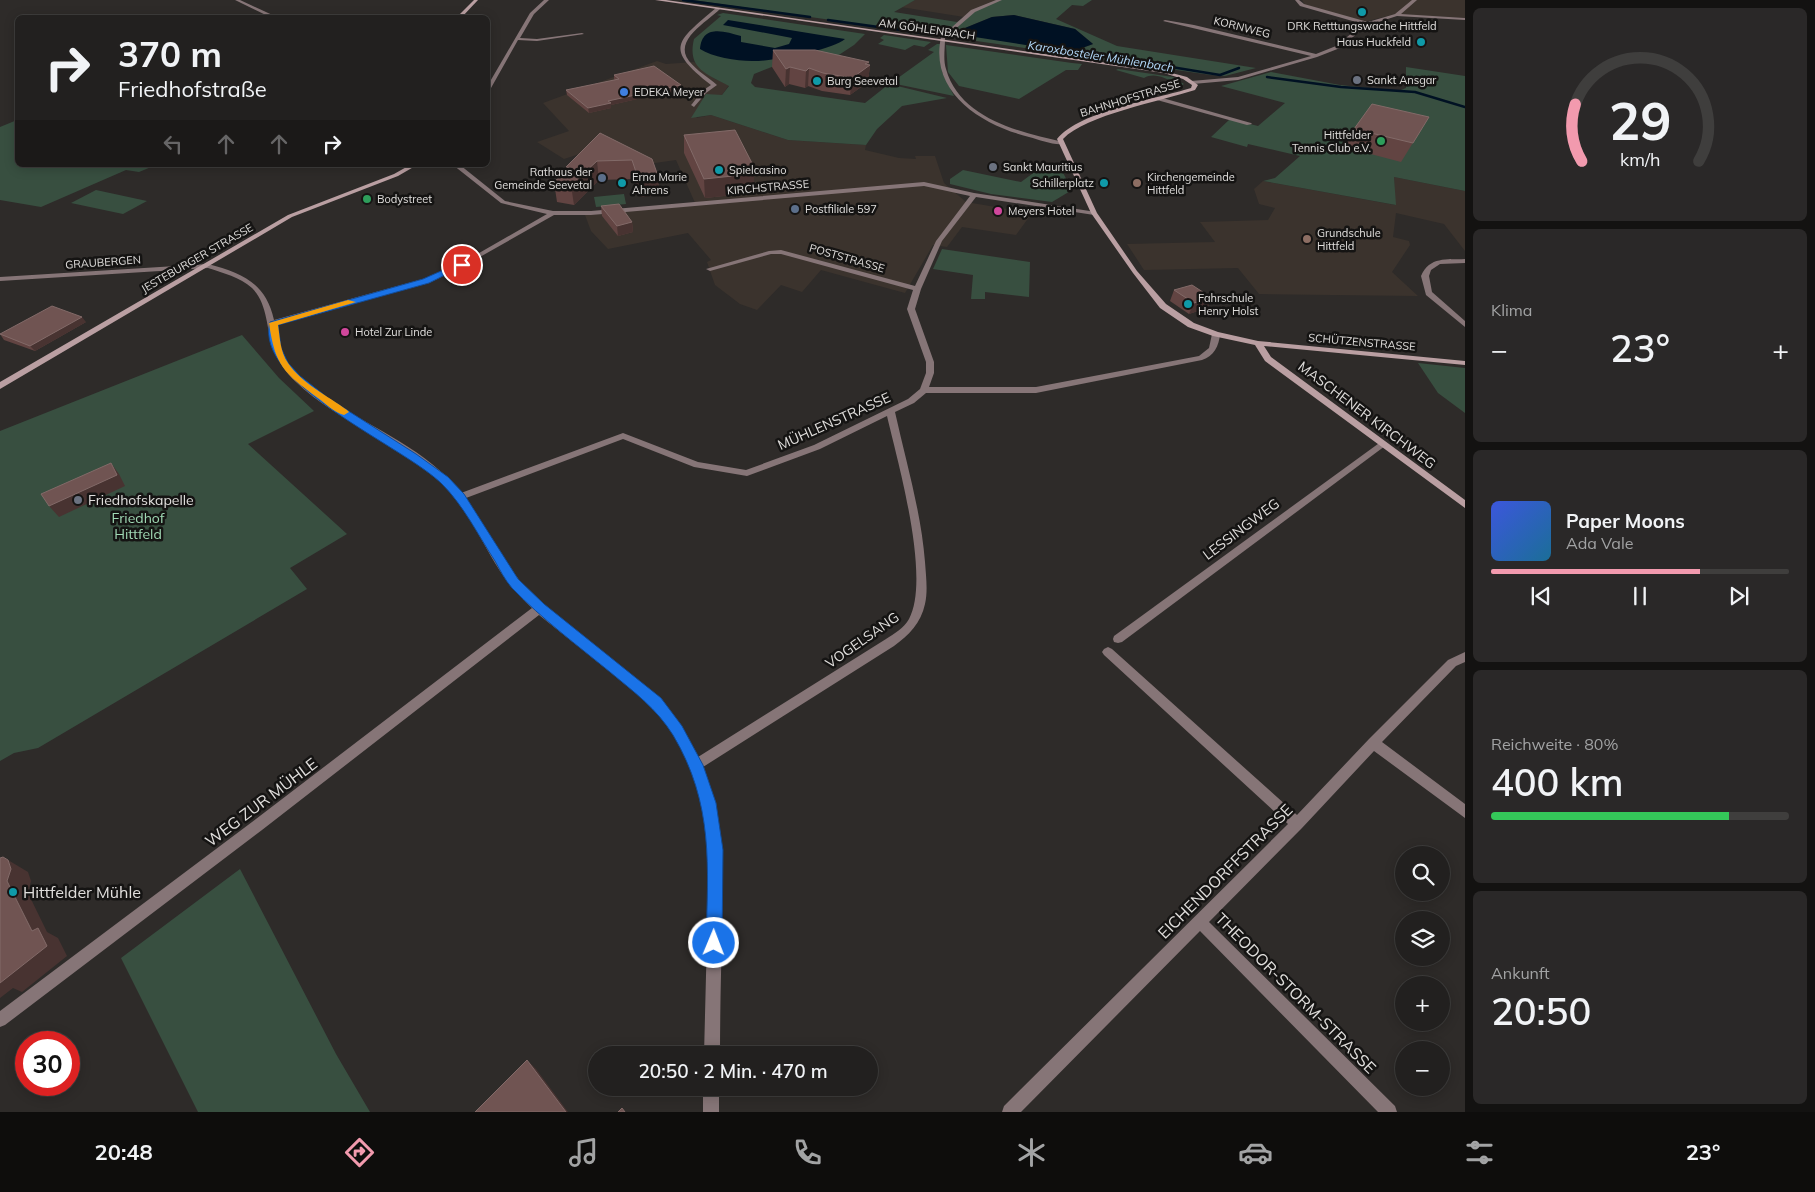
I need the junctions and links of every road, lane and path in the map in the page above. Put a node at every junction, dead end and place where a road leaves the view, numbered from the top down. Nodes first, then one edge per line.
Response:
1 (236, 0) edge
2 (476, 0) edge
3 (547, 0) edge
4 (657, 0) edge
5 (1000, 0) edge
6 (1296, 0) edge
7 (1415, 0) edge
8 (718, 9) junction
9 (269, 15) edge
10 (461, 15) edge
11 (1397, 15) junction
12 (1465, 19) edge
13 (1165, 21) dead end
14 (1368, 24) junction
15 (582, 34) dead end
16 (516, 39) junction
17 (943, 41) junction
18 (1315, 56) junction
19 (1193, 82) junction
20 (490, 84) edge
21 (1160, 99) junction
22 (694, 105) dead end
23 (1249, 124) dead end
24 (1061, 143) junction
25 (410, 167) edge
26 (459, 167) edge
27 (974, 196) junction
28 (553, 213) junction
29 (1094, 213) junction
30 (525, 219) junction
31 (1465, 261) edge
32 (208, 266) junction
33 (710, 269) dead end
34 (0, 279) edge
35 (917, 288) junction
36 (273, 323) junction
37 (1465, 325) edge
38 (1216, 334) junction
39 (1258, 343) junction
40 (1465, 363) edge
41 (0, 386) edge
42 (924, 390) junction
43 (890, 411) junction
44 (1382, 444) junction
45 (460, 497) junction
46 (1465, 505) edge
47 (540, 608) junction
48 (1118, 640) dead end
49 (1108, 652) dead end
50 (1465, 657) edge
51 (1373, 743) junction
52 (696, 765) junction
53 (1465, 812) edge
54 (1297, 824) junction
55 (1199, 921) junction
56 (0, 1020) edge
57 (712, 1046) edge
58 (711, 1096) edge
59 (711, 1112) edge
60 (1010, 1112) edge
61 (1389, 1112) edge

1 - 9 street
2 - 10 street
3 - 16 street
4 - 8 street, AM GÖHLENBACH
5 - 17 street
6 - 14 street
7 - 11 street, BAHNHOFSTRASSE
8 - 17 street, AM GÖHLENBACH
8 - 22 street
11 - 12 street
11 - 14 street, BAHNHOFSTRASSE
13 - 18 street, KORNWEG
14 - 18 street, BAHNHOFSTRASSE
15 - 16 street
16 - 20 street
17 - 19 street, AM GÖHLENBACH
17 - 24 street
18 - 19 street, BAHNHOFSTRASSE
19 - 21 street, BAHNHOFSTRASSE
21 - 23 street
21 - 24 street, BAHNHOFSTRASSE
24 - 29 street
25 - 32 street, JESTEBURGER STRASSE
26 - 30 street, KIRCHSTRASSE
27 - 28 street, KIRCHSTRASSE
27 - 29 street, KIRCHSTRASSE
27 - 35 street
28 - 30 street
28 - 30 street, KIRCHSTRASSE
29 - 38 street, SCHÜTZENSTRASSE
30 - 36 street
31 - 37 street
32 - 34 street, GRAUBERGEN
32 - 36 street, GRAUBERGEN
32 - 41 street, JESTEBURGER STRASSE
33 - 35 street, POSTSTRASSE
35 - 42 street
36 - 45 street, GRAUBERGEN
38 - 39 street, SCHÜTZENSTRASSE
38 - 42 street
39 - 40 street, SCHÜTZENSTRASSE
39 - 44 street, MASCHENER KIRCHWEG
42 - 43 street, MÜHLENSTRASSE
43 - 45 street, MÜHLENSTRASSE
43 - 52 street, VOGELSANG
44 - 46 street, MASCHENER KIRCHWEG
44 - 48 street, LESSINGWEG
45 - 47 street, GRAUBERGEN
47 - 52 street, GRAUBERGEN
47 - 56 street, WEG ZUR MÜHLE
49 - 54 street
50 - 51 street, EICHENDORFFSTRASSE
51 - 53 street
51 - 54 street, EICHENDORFFSTRASSE
52 - 57 street, GRAUBERGEN
54 - 55 street, EICHENDORFFSTRASSE
55 - 60 street, EICHENDORFFSTRASSE
55 - 61 street, THEODOR-STORM-STRASSE
58 - 59 street

